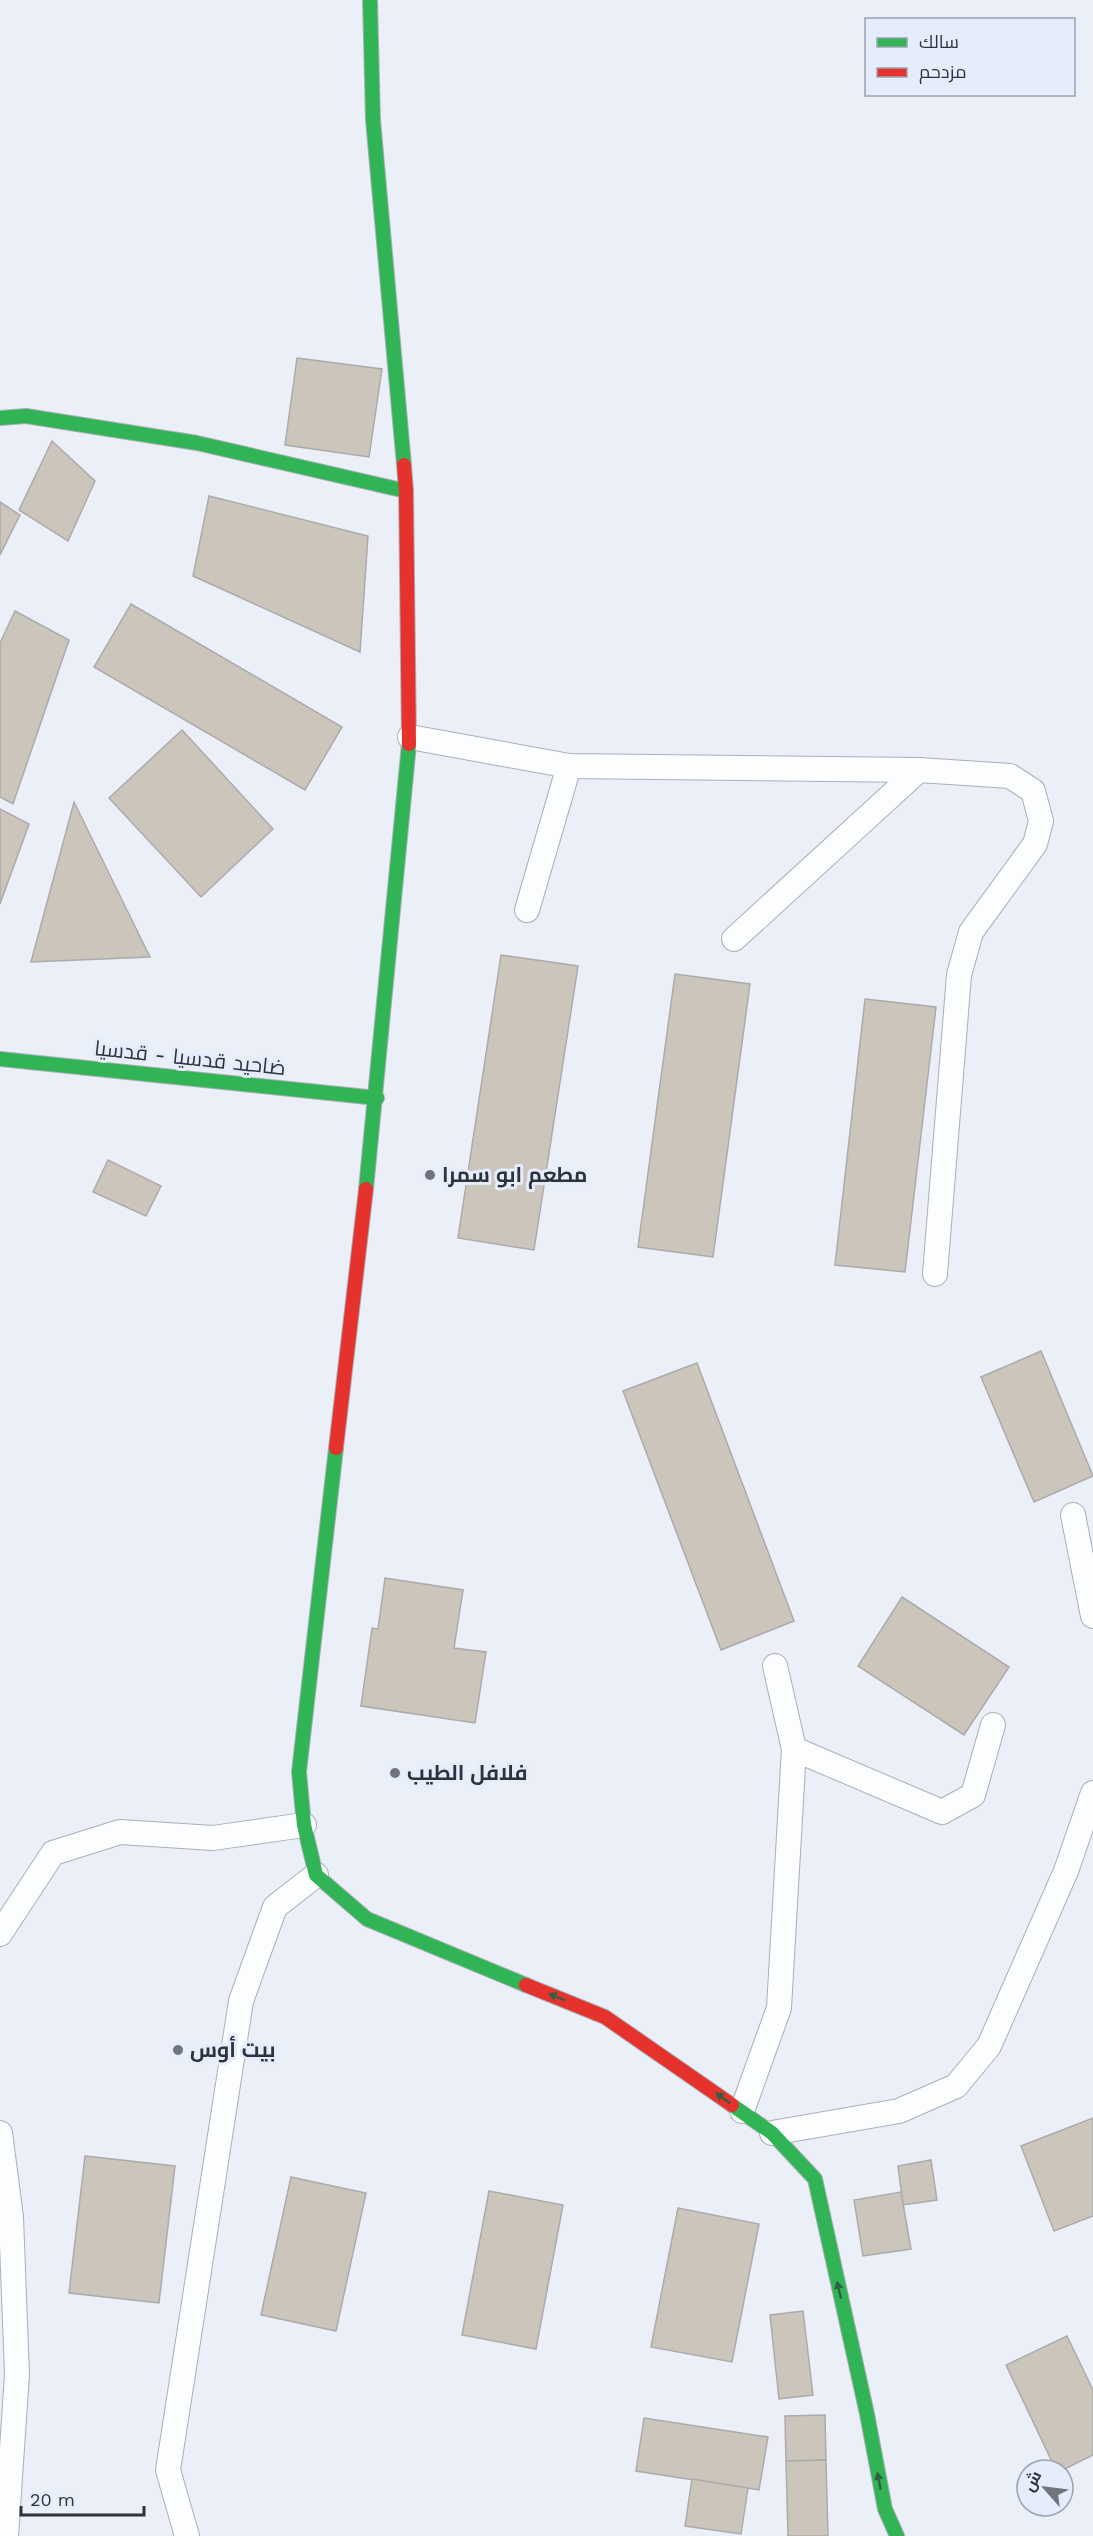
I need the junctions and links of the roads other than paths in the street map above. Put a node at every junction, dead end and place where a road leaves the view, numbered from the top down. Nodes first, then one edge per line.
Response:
1 (370, 0) edge
2 (0, 418) edge
3 (406, 491) junction
4 (410, 737) junction
5 (568, 766) junction
6 (919, 770) junction
7 (527, 910) dead end
8 (734, 939) dead end
9 (0, 1059) edge
10 (377, 1098) junction
11 (935, 1275) dead end
12 (1073, 1515) dead end
13 (1093, 1616) edge
14 (775, 1666) dead end
15 (993, 1725) dead end
16 (794, 1749) junction
17 (1093, 1792) edge
18 (304, 1825) junction
19 (316, 1875) junction
20 (0, 1934) edge
21 (742, 2111) junction
22 (0, 2133) edge
23 (772, 2133) junction
24 (885, 2509) junction
25 (6, 2536) edge
26 (188, 2536) edge
27 (881, 2536) edge
28 (897, 2536) edge

1 - 3 main road
2 - 3 main road
3 - 4 main road
4 - 5 lane
4 - 10 main road
5 - 6 lane
5 - 7 lane
6 - 8 lane
6 - 11 lane
9 - 10 main road, ضاحيد قدسيا - قدسيا
10 - 18 main road
12 - 13 lane
14 - 16 lane
15 - 16 lane
16 - 21 lane
17 - 23 lane
18 - 19 main road
18 - 20 lane
21 -> 19 main road
19 - 26 lane
21 - 23 main road
22 - 25 lane
24 -> 23 main road
24 - 27 lane
24 - 28 main road

